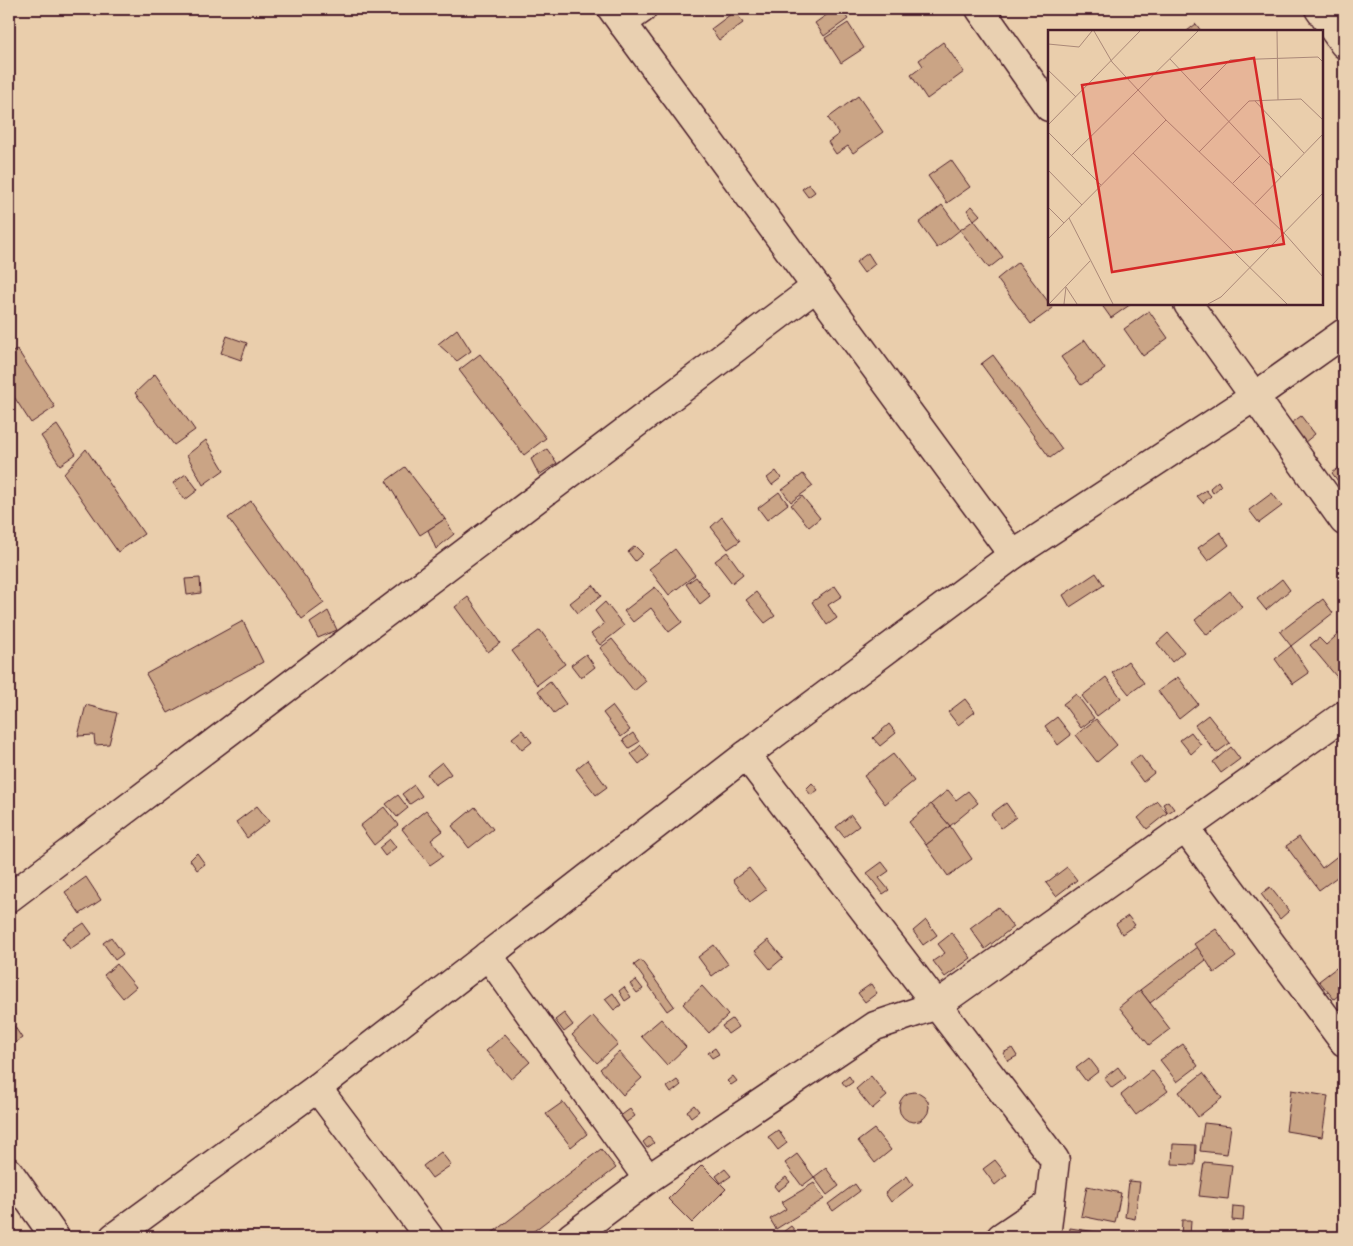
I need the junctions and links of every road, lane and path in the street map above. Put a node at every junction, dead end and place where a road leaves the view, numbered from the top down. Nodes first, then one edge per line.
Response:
1 (980, 9) edge
2 (1319, 9) edge
3 (625, 13) edge
4 (1344, 44) edge
5 (1048, 107) edge
6 (816, 287) junction
7 (1189, 305) edge
8 (1344, 333) edge
9 (1254, 397) junction
10 (1344, 521) edge
11 (1013, 555) junction
12 (1344, 715) edge
13 (746, 755) junction
14 (1185, 828) junction
15 (9, 898) edge
16 (488, 955) junction
17 (937, 1005) junction
18 (1344, 1042) edge
19 (317, 1088) junction
20 (9, 1172) edge
21 (648, 1179) junction
22 (1050, 1204) junction
23 (55, 1237) edge
24 (114, 1237) edge
25 (429, 1237) edge
26 (571, 1237) edge
27 (1001, 1237) edge
28 (1046, 1237) edge

1 - 5 street
2 - 4 street
3 - 6 street
6 - 11 street
6 - 15 street
7 - 9 street
8 - 9 street
9 - 10 street
9 - 11 street
11 - 13 street
12 - 14 street
13 - 16 street
13 - 17 street
14 - 17 street
14 - 18 street
16 - 19 street
16 - 21 street
17 - 21 street
17 - 22 street
19 - 24 street
19 - 25 street
20 - 23 street
21 - 26 street
22 - 27 street
22 - 28 street

